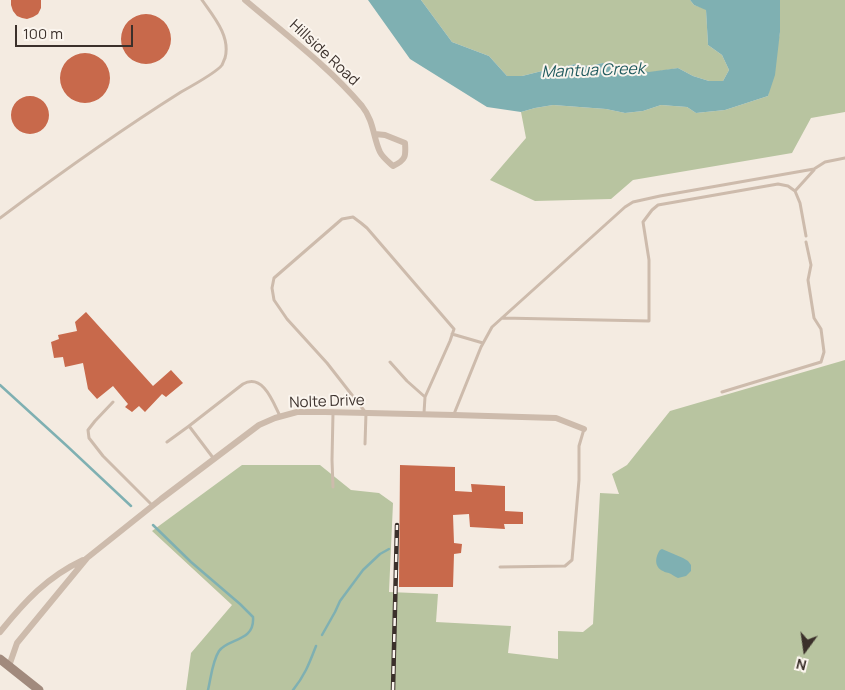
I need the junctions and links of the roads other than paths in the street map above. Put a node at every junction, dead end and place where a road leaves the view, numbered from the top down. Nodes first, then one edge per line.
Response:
1 (202, 0) edge
2 (245, 0) edge
3 (375, 134) junction
4 (845, 158) edge
5 (814, 169) junction
6 (795, 191) junction
7 (0, 218) edge
8 (806, 236) dead end
9 (806, 242) dead end
10 (502, 318) junction
11 (452, 334) junction
12 (483, 343) junction
13 (390, 362) dead end
14 (722, 392) dead end
15 (425, 397) junction
16 (113, 402) dead end
17 (333, 412) junction
18 (366, 412) junction
19 (424, 414) junction
20 (454, 414) junction
21 (280, 416) junction
22 (189, 426) junction
23 (584, 429) joint
24 (167, 442) dead end
25 (365, 444) dead end
26 (214, 459) junction
27 (333, 487) dead end
28 (152, 506) junction
29 (87, 558) junction
30 (500, 567) dead end
31 (0, 632) edge
32 (0, 658) edge
33 (9, 666) junction
34 (39, 690) edge

1 - 7 lane
2 - 3 street, Hillside Road
3 - 3 street, Hillside Road
4 - 5 lane
5 - 6 lane
5 - 10 lane
6 - 8 lane
6 - 10 lane
9 - 14 lane
10 - 12 lane
11 - 12 lane
11 - 15 lane
11 - 18 lane
12 - 20 lane
13 - 15 lane
15 - 19 lane
16 - 28 lane
17 - 18 street, Nolte Drive
17 - 21 street, Nolte Drive
17 - 27 lane
18 - 19 street, Nolte Drive
18 - 25 lane
19 - 20 street, Nolte Drive
20 - 23 street, Nolte Drive
21 - 22 lane
21 - 26 street, Nolte Drive
22 - 24 lane
22 - 26 lane
23 - 30 lane
26 - 28 street, Nolte Drive
28 - 29 street, Nolte Drive
29 - 31 street, Nolte Drive
29 - 33 street, Nolte Drive
32 - 33 main road
33 - 34 main road

